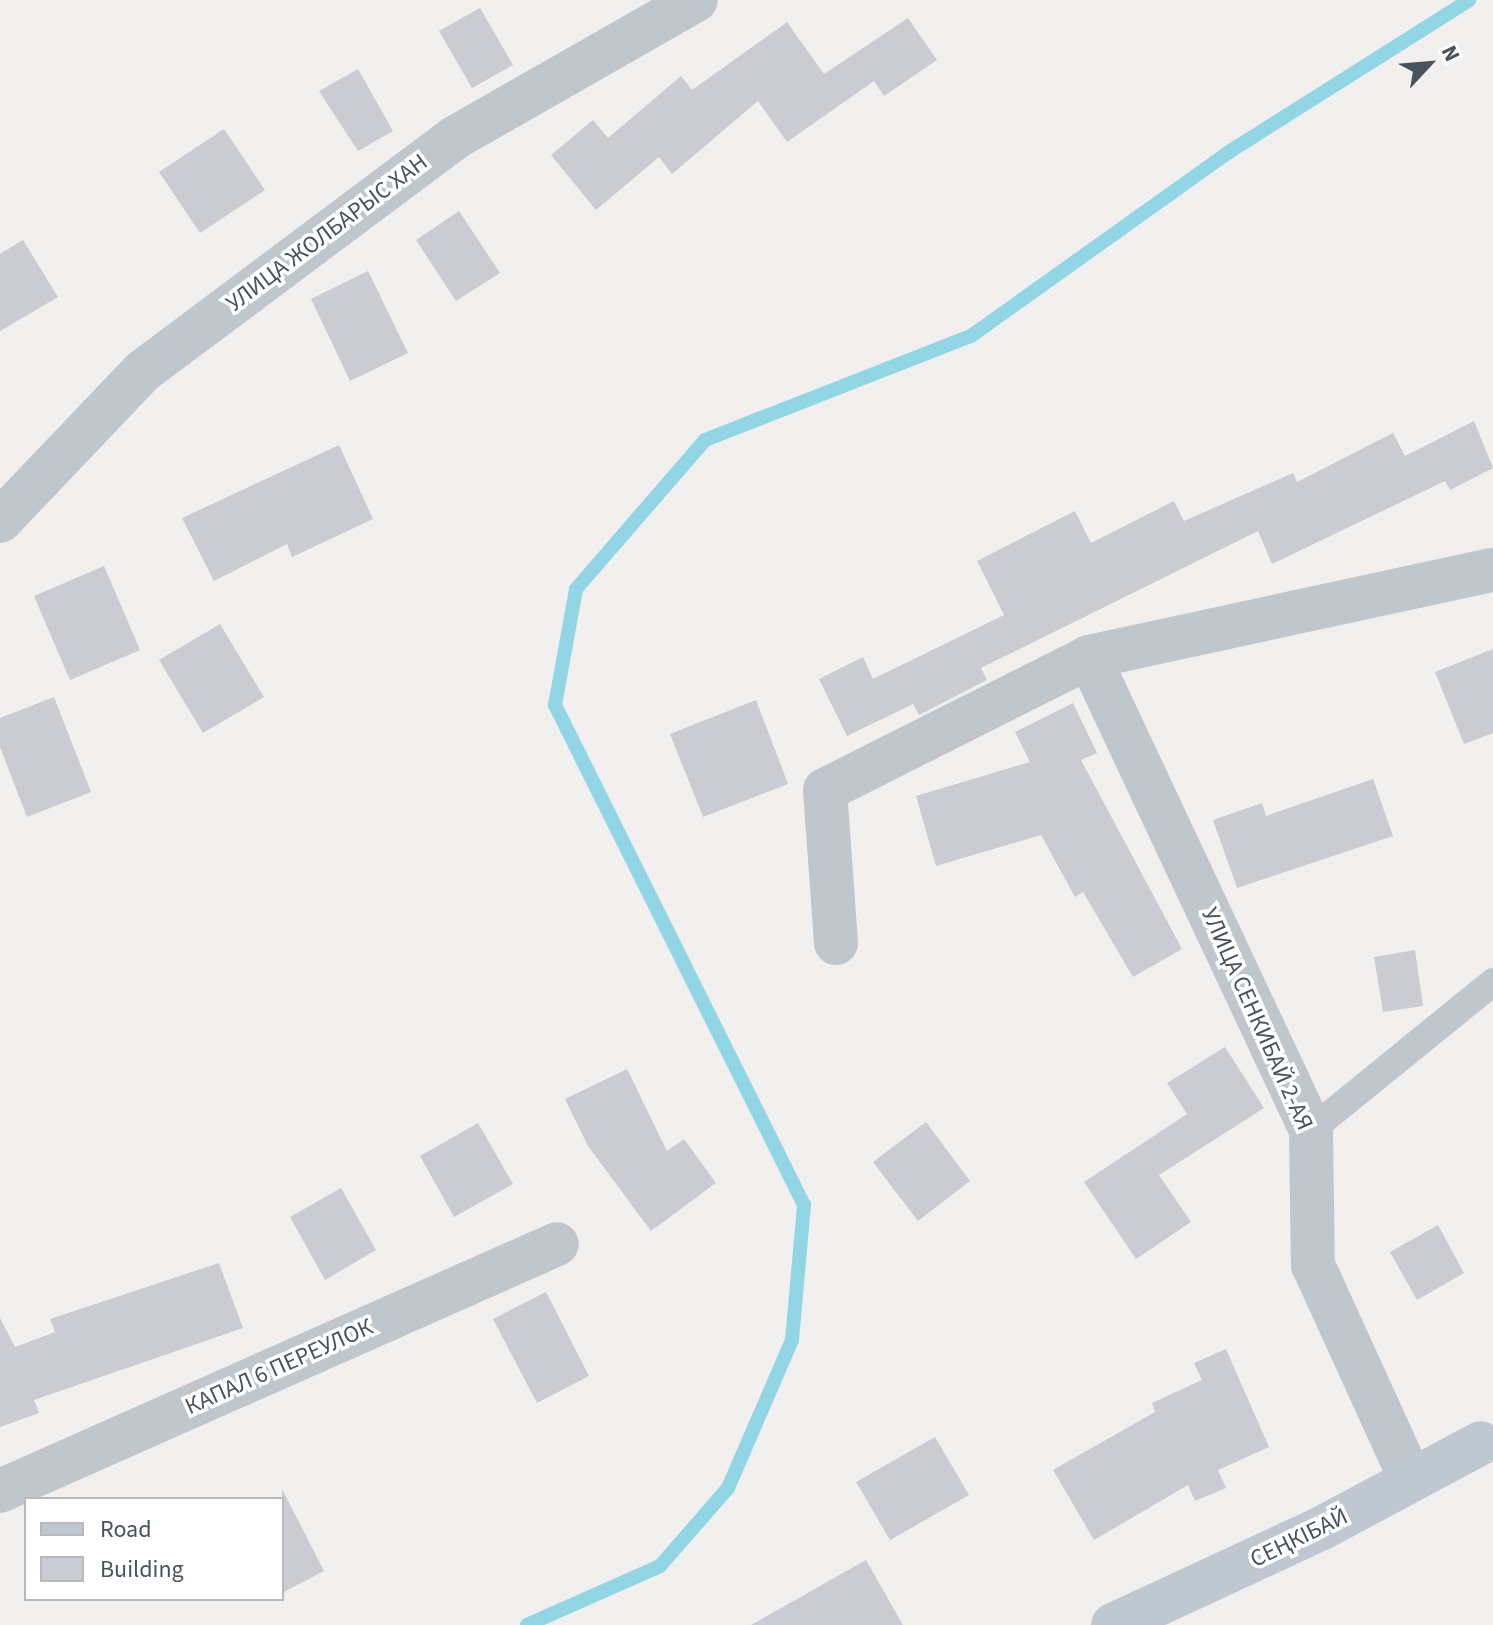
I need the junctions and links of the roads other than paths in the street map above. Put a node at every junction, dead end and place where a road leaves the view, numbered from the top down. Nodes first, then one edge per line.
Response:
1 (696, 0) edge
2 (0, 521) edge
3 (1493, 570) edge
4 (1089, 657) junction
5 (836, 943) dead end
6 (1493, 982) edge
7 (1311, 1130) junction
8 (557, 1244) dead end
9 (1489, 1448) edge
10 (1411, 1480) junction
11 (0, 1491) edge
12 (1113, 1625) edge

1 - 2 street, УЛИЦА ЖОЛБАРЫС ХАН
3 - 4 street
4 - 5 street
4 - 7 street, УЛИЦА СЕНКИБАЙ 2-АЯ
6 - 7 lane
7 - 10 street, УЛИЦА СЕНКИБАЙ 2-АЯ
8 - 11 street, КАПАЛ 6 ПЕРЕУЛОК
9 - 10 street, СЕҢКІБАЙ
10 - 12 street, СЕҢКІБАЙ

